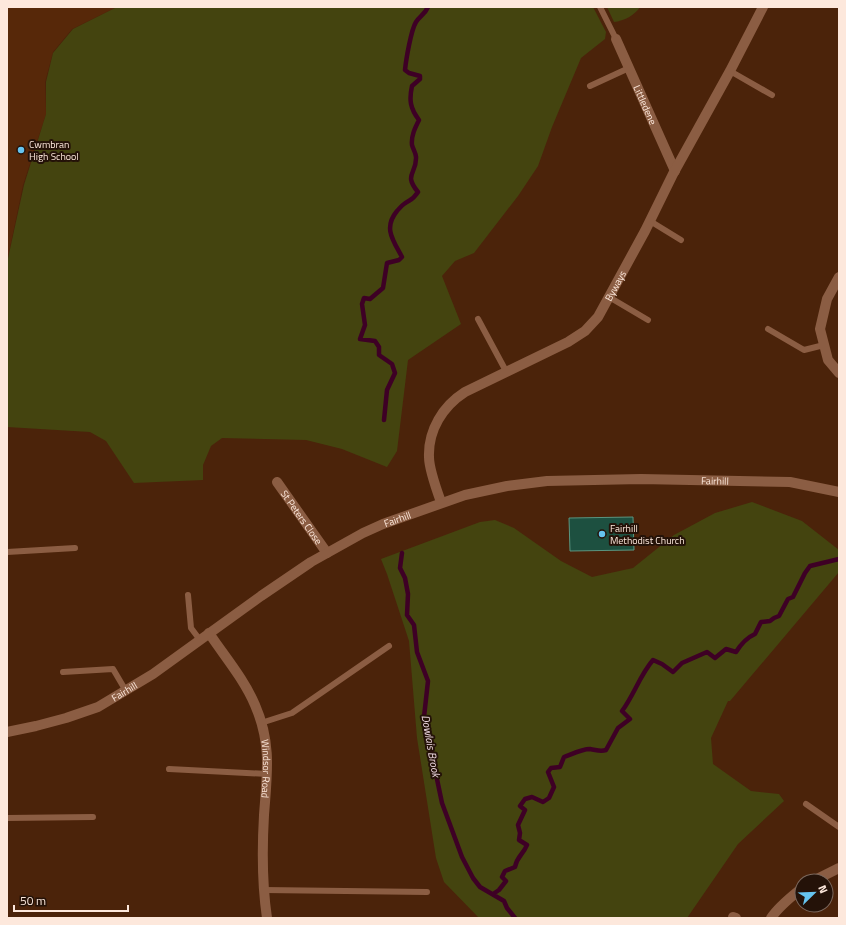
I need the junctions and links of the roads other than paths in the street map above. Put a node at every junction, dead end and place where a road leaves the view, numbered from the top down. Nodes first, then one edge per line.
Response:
1 (600, 7) edge
2 (763, 7) edge
3 (616, 39) joint
4 (629, 68) junction
5 (730, 71) junction
6 (590, 86) dead end
7 (772, 95) dead end
8 (675, 171) junction
9 (650, 222) junction
10 (681, 240) dead end
11 (839, 278) edge
12 (609, 297) junction
13 (478, 319) dead end
14 (648, 320) dead end
15 (768, 329) dead end
16 (824, 345) junction
17 (507, 373) junction
18 (839, 373) edge
19 (277, 482) dead end
20 (838, 490) edge
21 (441, 502) junction
22 (75, 548) dead end
23 (7, 552) edge
24 (327, 553) junction
25 (188, 596) dead end
26 (209, 633) junction
27 (200, 640) junction
28 (389, 646) dead end
29 (63, 672) dead end
30 (126, 691) junction
31 (261, 723) junction
32 (7, 732) edge
33 (169, 769) dead end
34 (268, 774) junction
35 (806, 804) dead end
36 (94, 817) dead end
37 (7, 818) edge
38 (839, 827) edge
39 (839, 868) edge
40 (829, 873) edge
41 (264, 890) junction
42 (427, 892) dead end
43 (794, 894) edge
44 (266, 918) edge
45 (771, 918) edge

1 - 3 lane
2 - 5 street, Byways
3 - 4 street, Littledene
4 - 6 lane
4 - 8 street, Littledene
5 - 7 lane
5 - 8 street, Byways
8 - 9 street, Byways
9 - 10 lane
9 - 12 street, Byways
11 - 16 street
12 - 14 lane
12 - 17 street, Byways
13 - 17 lane
15 - 16 lane
16 - 18 street
17 - 21 street, Byways
19 - 24 street, St Peters Close
20 - 21 street, Fairhill
21 - 24 street, Fairhill
22 - 23 lane
24 - 26 street, Fairhill
25 - 27 lane
26 - 27 street, Fairhill
26 - 31 street, Windsor Road
27 - 30 street, Fairhill
28 - 31 lane
29 - 30 lane
30 - 32 street, Fairhill
31 - 34 street, Windsor Road
33 - 34 lane
34 - 41 street, Windsor Road
35 - 38 lane
36 - 37 lane
39 - 40 street
41 - 42 lane
41 - 44 street, Windsor Road
43 - 45 street

